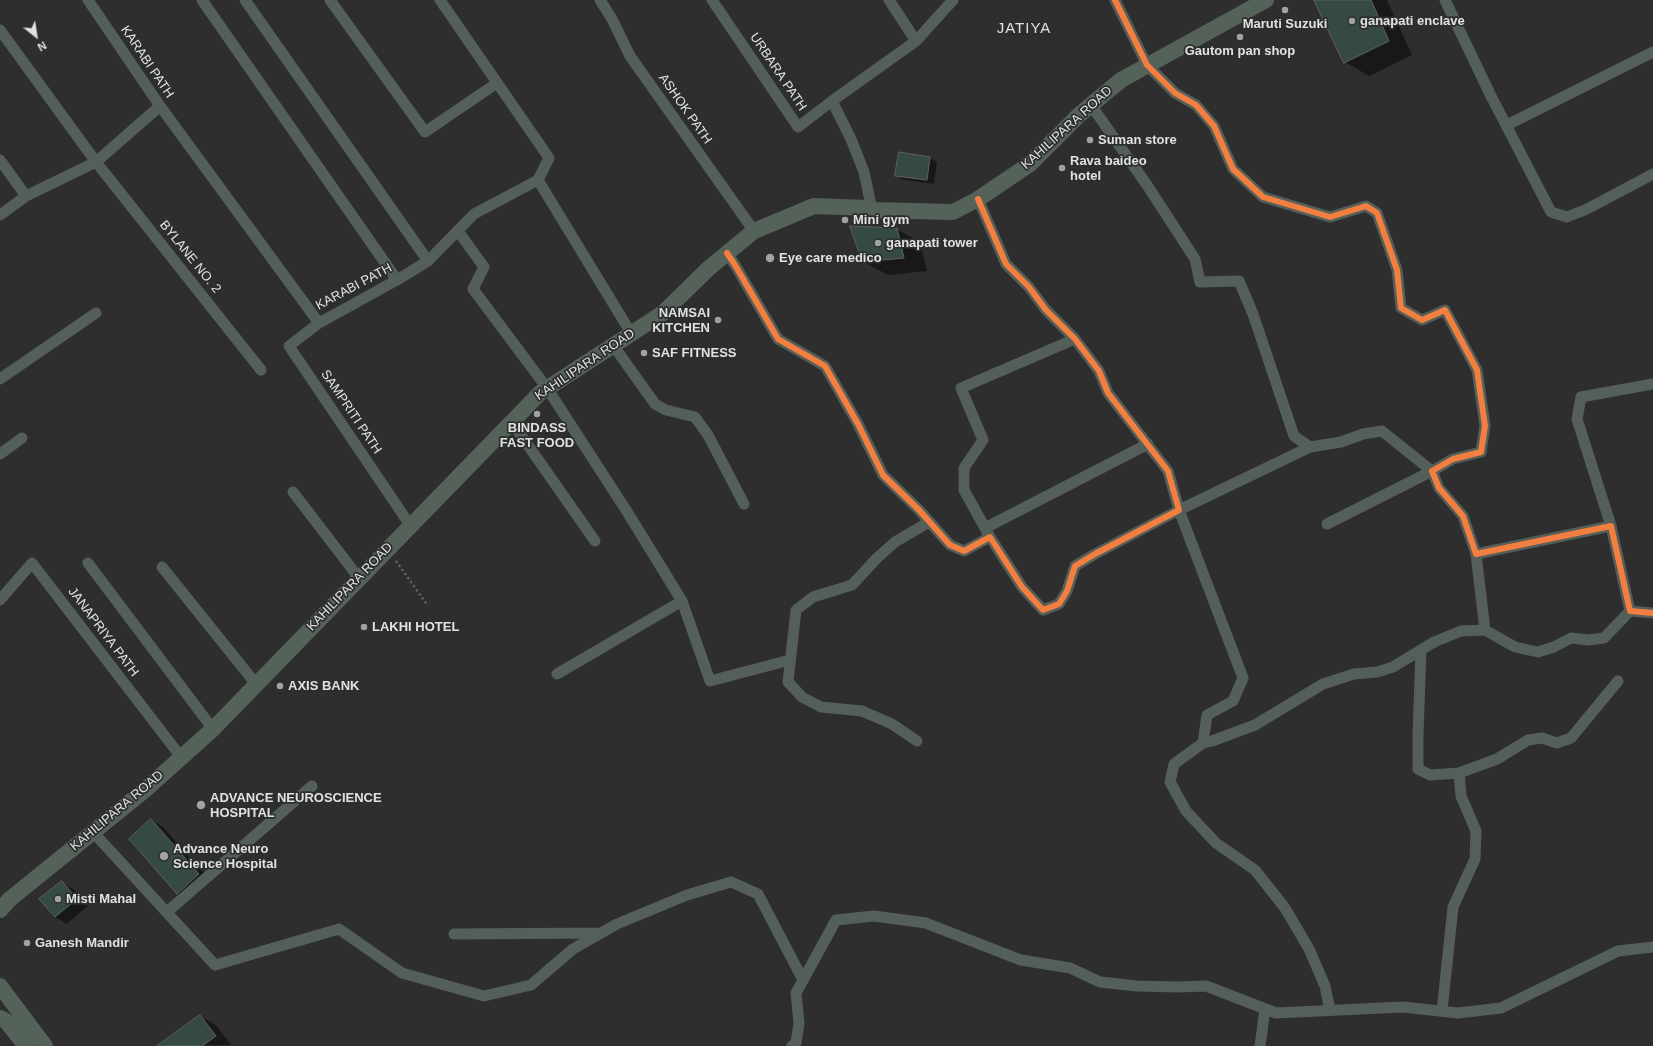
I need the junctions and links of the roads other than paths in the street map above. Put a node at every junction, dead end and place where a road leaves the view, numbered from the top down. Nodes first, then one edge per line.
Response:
1 (88, 0) edge
2 (202, 0) edge
3 (245, 0) edge
4 (330, 0) edge
5 (440, 0) edge
6 (600, 0) edge
7 (712, 0) edge
8 (889, 0) edge
9 (952, 0) edge
10 (1115, 0) edge
11 (1266, 0) edge
12 (1445, 0) edge
13 (0, 30) edge
14 (916, 41) junction
15 (1653, 52) edge
16 (1147, 65) junction
17 (497, 83) junction
18 (832, 101) junction
19 (160, 106) junction
20 (1090, 106) junction
21 (1507, 125) junction
22 (0, 160) edge
23 (96, 162) junction
24 (1653, 174) edge
25 (538, 180) junction
26 (26, 196) junction
27 (978, 199) junction
28 (872, 210) junction
29 (0, 215) edge
30 (458, 231) junction
31 (754, 231) junction
32 (727, 254) junction
33 (428, 261) junction
34 (397, 280) junction
35 (96, 313) dead end
36 (319, 323) junction
37 (631, 334) junction
38 (1075, 338) junction
39 (614, 345) junction
40 (261, 370) dead end
41 (0, 379) edge
42 (1653, 384) edge
43 (547, 388) junction
44 (511, 421) junction
45 (22, 438) dead end
46 (1148, 444) junction
47 (1310, 447) junction
48 (0, 454) edge
49 (1432, 471) junction
50 (293, 492) dead end
51 (744, 504) dead end
52 (1179, 510) junction
53 (929, 522) junction
54 (1327, 524) dead end
55 (410, 525) junction
56 (1611, 526) junction
57 (988, 533) junction
58 (595, 541) dead end
59 (1476, 554) junction
60 (88, 563) dead end
61 (162, 567) dead end
62 (359, 578) junction
63 (0, 600) edge
64 (682, 601) junction
65 (1630, 611) junction
66 (1653, 613) edge
67 (1485, 630) junction
68 (1421, 650) junction
69 (790, 660) junction
70 (557, 674) dead end
71 (1618, 681) dead end
72 (256, 684) junction
73 (213, 729) junction
74 (917, 741) dead end
75 (1204, 742) junction
76 (181, 757) junction
77 (1459, 773) junction
78 (312, 786) dead end
79 (93, 832) junction
80 (0, 910) edge
81 (167, 912) junction
82 (602, 933) junction
83 (454, 934) dead end
84 (1653, 946) edge
85 (803, 980) junction
86 (0, 986) edge
87 (1265, 1009) junction
88 (1330, 1010) junction
89 (1442, 1011) junction
90 (2, 1022) edge
91 (26, 1046) edge
92 (45, 1046) edge
93 (792, 1046) edge
94 (1260, 1046) edge

1 - 19 street, KARABI PATH
2 - 34 street
3 - 33 street
4 - 17 street
5 - 17 street
6 - 31 street, ASHOK PATH
7 - 18 street, URBARA PATH
8 - 14 street
9 - 14 street
10 - 16 street
11 - 16 main road, KAHILIPARA ROAD
12 - 21 street
13 - 23 street, BYLANE NO. 2
14 - 18 street
15 - 21 street
16 - 20 main road, KAHILIPARA ROAD
16 - 49 street
17 - 25 street
18 - 28 street
19 - 23 street
19 - 36 street, KARABI PATH
20 - 27 main road, KAHILIPARA ROAD
20 - 47 street
21 - 24 street
22 - 26 street
23 - 26 street
23 - 40 street, BYLANE NO. 2
25 - 30 street, KARABI PATH
25 - 37 street
26 - 29 street
27 - 28 main road, KAHILIPARA ROAD
27 - 38 street
28 - 31 main road, KAHILIPARA ROAD
30 - 33 street, KARABI PATH
30 - 43 street
31 - 32 main road, KAHILIPARA ROAD
32 - 37 main road, KAHILIPARA ROAD
32 - 53 street
33 - 34 street, KARABI PATH
34 - 36 street, KARABI PATH
35 - 41 street
36 - 55 street, SAMPRITI PATH
37 - 39 main road, KAHILIPARA ROAD
38 - 46 street
38 - 57 street
39 - 43 main road, KAHILIPARA ROAD
39 - 51 street
42 - 56 street
43 - 44 main road, KAHILIPARA ROAD
43 - 64 street
44 - 55 main road, KAHILIPARA ROAD
44 - 58 street
45 - 48 street
46 - 52 street
46 - 57 street
47 - 49 street
47 - 52 street
49 - 54 street
49 - 59 street
50 - 62 street
52 - 57 street
52 - 75 street
53 - 57 street
53 - 69 street
55 - 62 main road, KAHILIPARA ROAD
56 - 59 street
56 - 65 street
59 - 67 street
60 - 73 street
61 - 72 street
62 - 72 main road, KAHILIPARA ROAD
63 - 76 street, JANAPRIYA PATH
64 - 69 street
64 - 70 street
65 - 66 street
65 - 67 street
67 - 68 street
68 - 75 street
68 - 77 street
69 - 74 street
71 - 77 street
72 - 73 main road, KAHILIPARA ROAD
73 - 76 main road, KAHILIPARA ROAD
75 - 88 street
76 - 79 main road, KAHILIPARA ROAD
77 - 89 street
78 - 81 street
79 - 80 main road, KAHILIPARA ROAD
79 - 81 street
81 - 82 street
82 - 83 street
82 - 85 street
84 - 89 street
85 - 87 street
85 - 93 street
86 - 92 main road
87 - 88 street
87 - 94 street
88 - 89 street
90 - 91 main road

